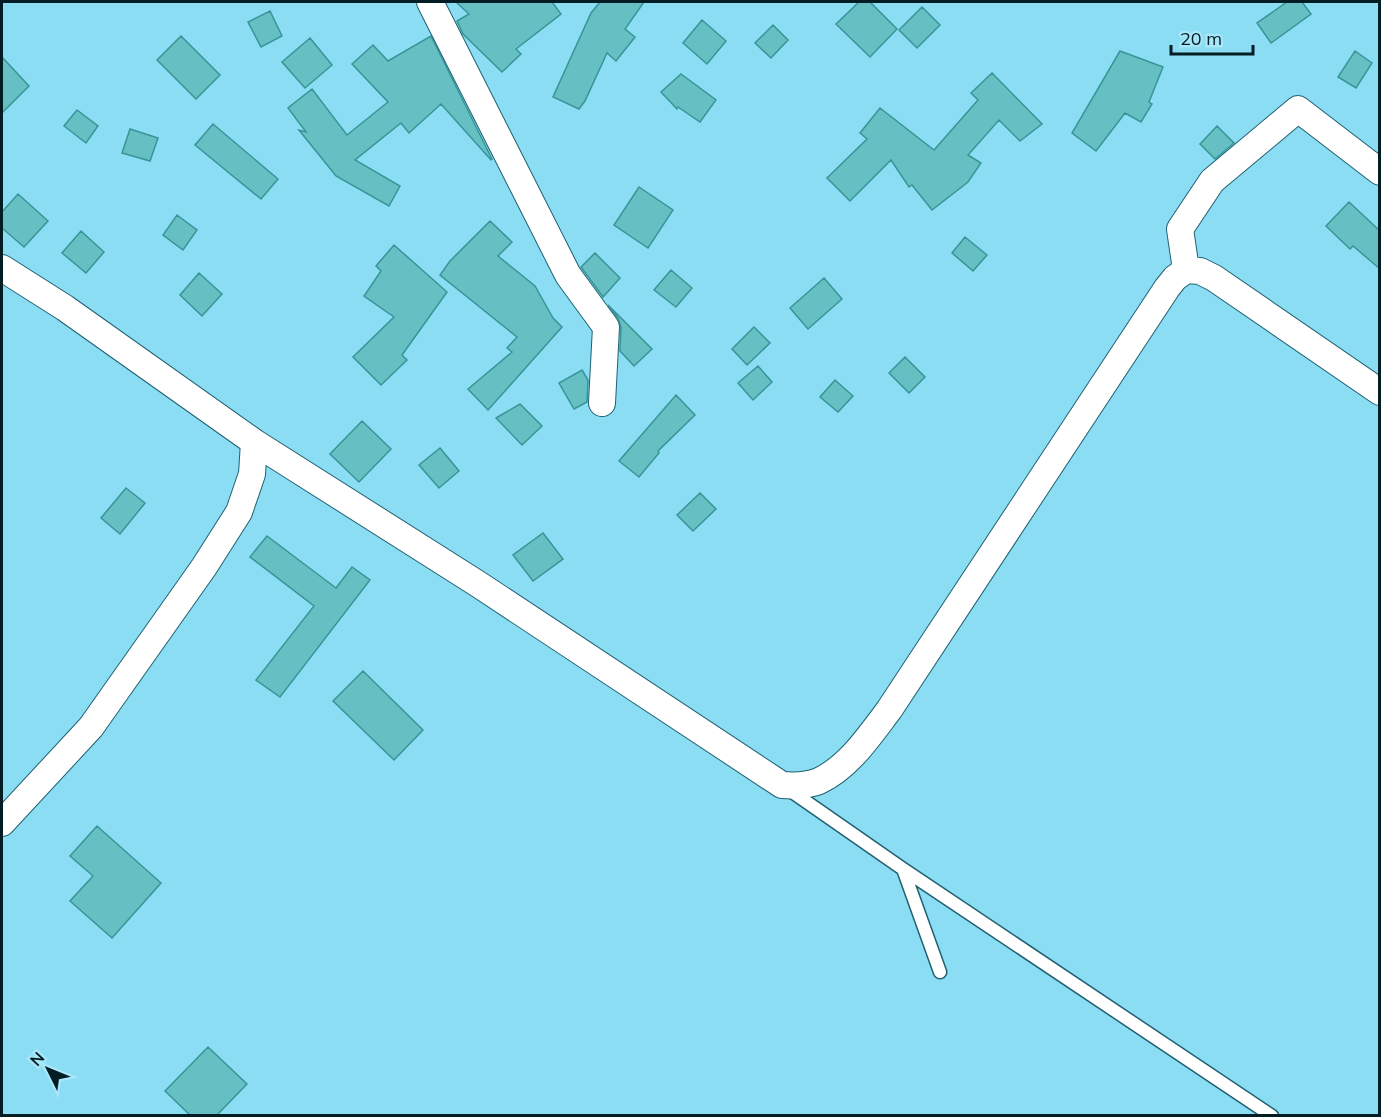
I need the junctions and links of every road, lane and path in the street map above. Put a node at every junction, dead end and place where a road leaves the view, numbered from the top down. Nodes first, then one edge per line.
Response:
1 (430, 2) edge
2 (1380, 172) edge
3 (2, 267) edge
4 (1186, 270) junction
5 (1380, 392) edge
6 (602, 403) dead end
7 (254, 442) junction
8 (782, 785) junction
9 (2, 822) edge
10 (903, 869) junction
11 (940, 972) dead end
12 (1272, 1116) edge

1 - 6 street
2 - 4 street
3 - 7 street
4 - 5 street
4 - 8 street
7 - 8 street
7 - 9 street
8 - 10 lane
10 - 11 lane
10 - 12 lane

